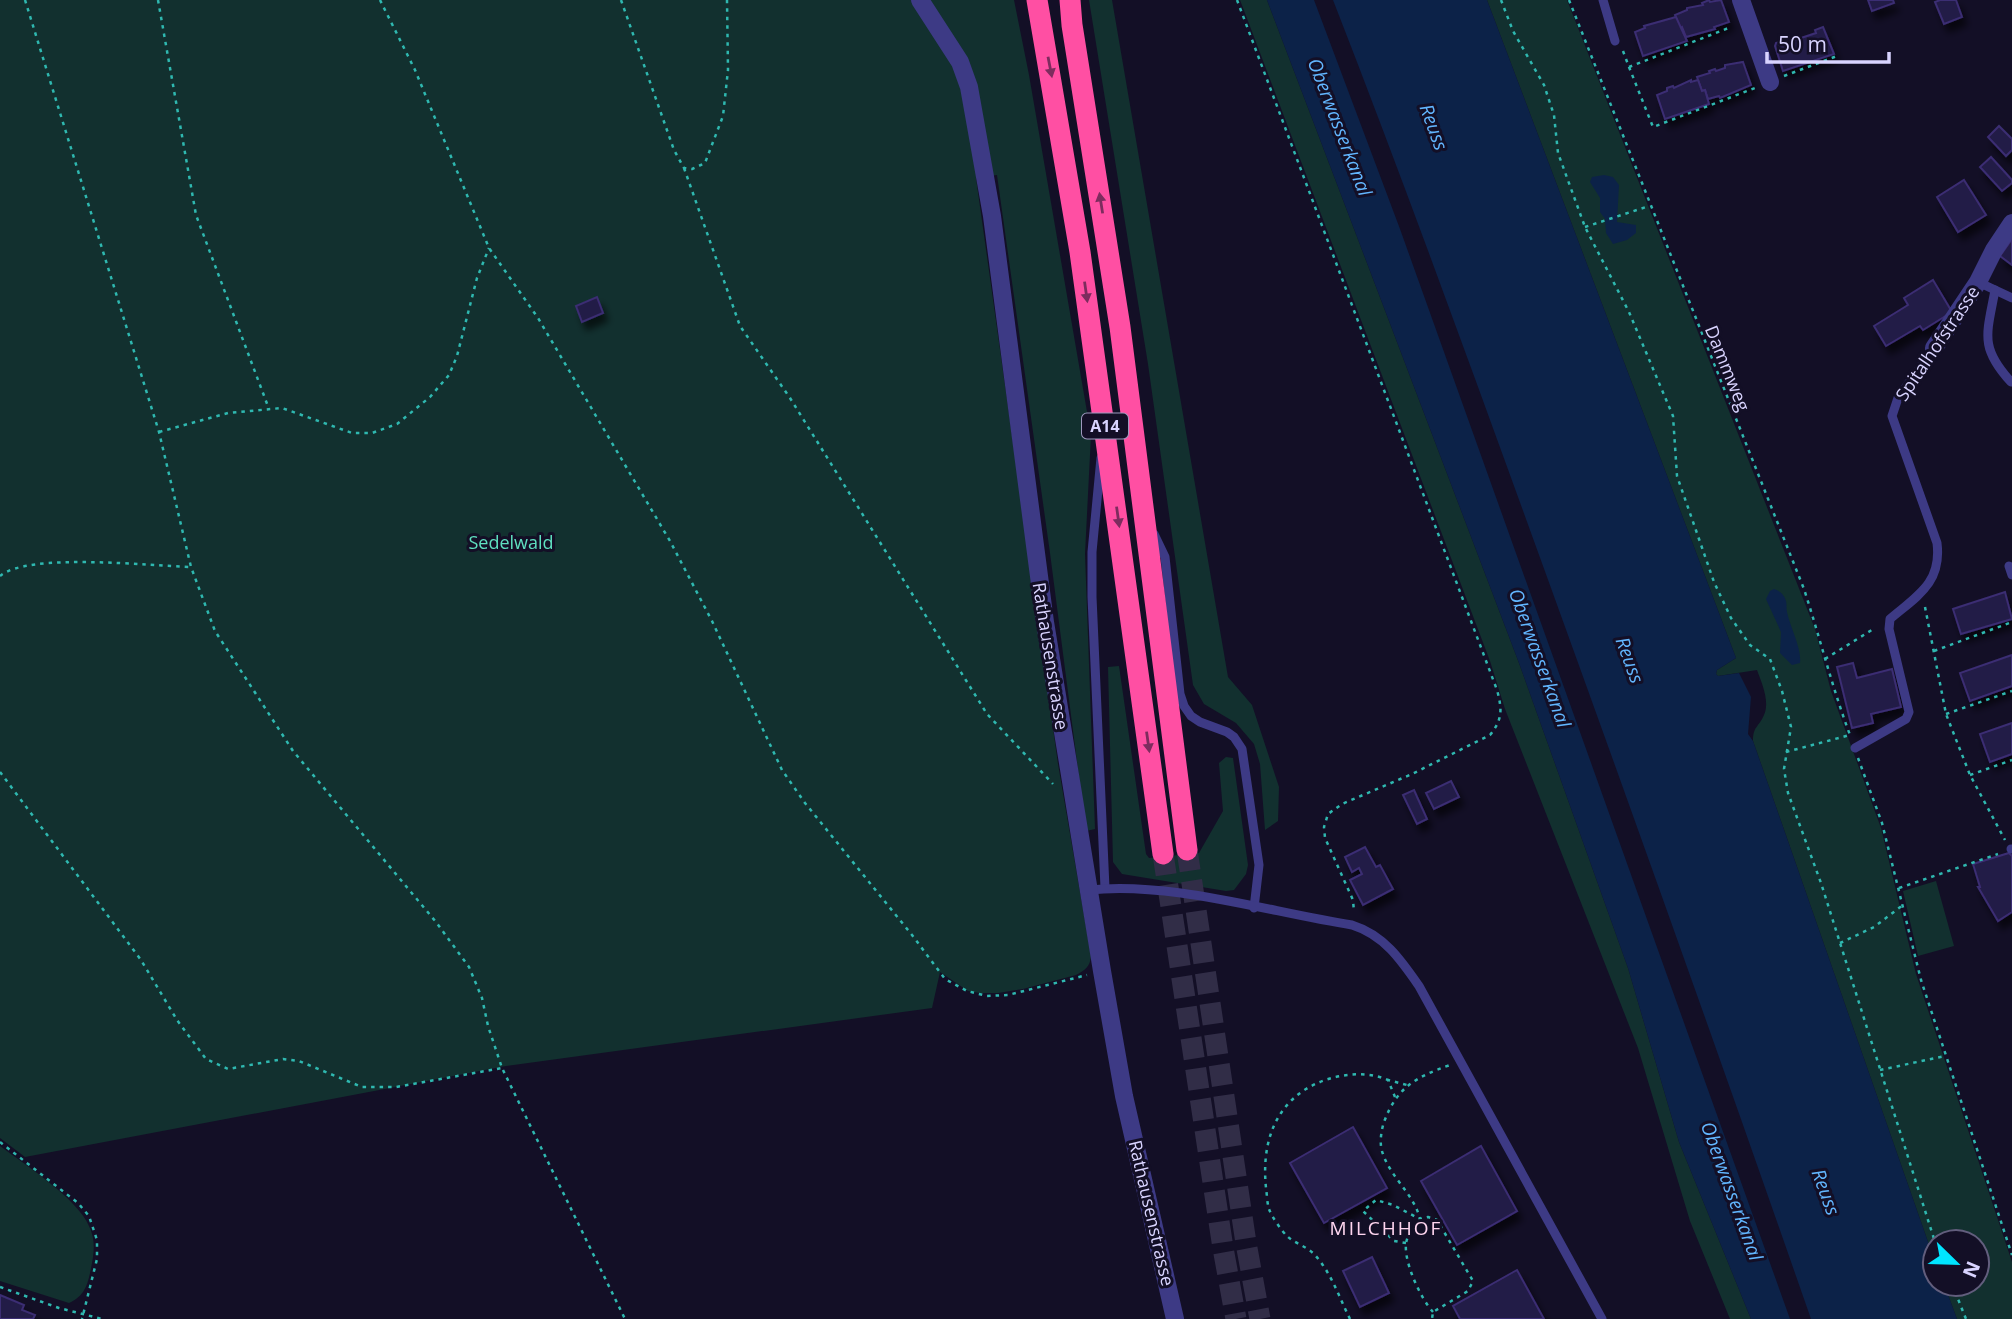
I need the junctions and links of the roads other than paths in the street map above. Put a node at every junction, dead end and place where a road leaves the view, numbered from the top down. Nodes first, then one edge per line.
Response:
1 (920, 0) edge
2 (1037, 0) edge
3 (1064, 0) edge
4 (1070, 0) edge
5 (1603, 0) edge
6 (1741, 0) edge
7 (1072, 25) junction
8 (1615, 41) road end
9 (1770, 82) road end
10 (2012, 223) edge
11 (1979, 282) junction
12 (1995, 290) junction
13 (2012, 298) edge
14 (1934, 348) joint
15 (2011, 382) edge
16 (1105, 425) junction
17 (1146, 516) junction
18 (1855, 748) road end
19 (1187, 850) tunnel mouth
20 (1163, 853) tunnel mouth
21 (1097, 889) junction
22 (1254, 908) junction
23 (1175, 1319) edge
24 (1602, 1319) edge

1 - 21 street, Rathausenstrasse
2 -> 16 highway, A14
3 - 7 highway, A14
4 - 7 highway, A14
5 - 8 lane
6 - 9 street
17 -> 7 highway, A14
10 - 11 street, Spitalhofstrasse
11 - 12 lane
11 - 14 street, Spitalhofstrasse
12 - 13 lane
12 - 15 lane
14 - 18 lane, Spitalhofstrasse
16 -> 20 highway, A14
16 - 21 lane
17 - 19 highway, A14
17 - 22 lane
21 - 22 lane
21 - 23 street, Rathausenstrasse
22 - 24 lane

